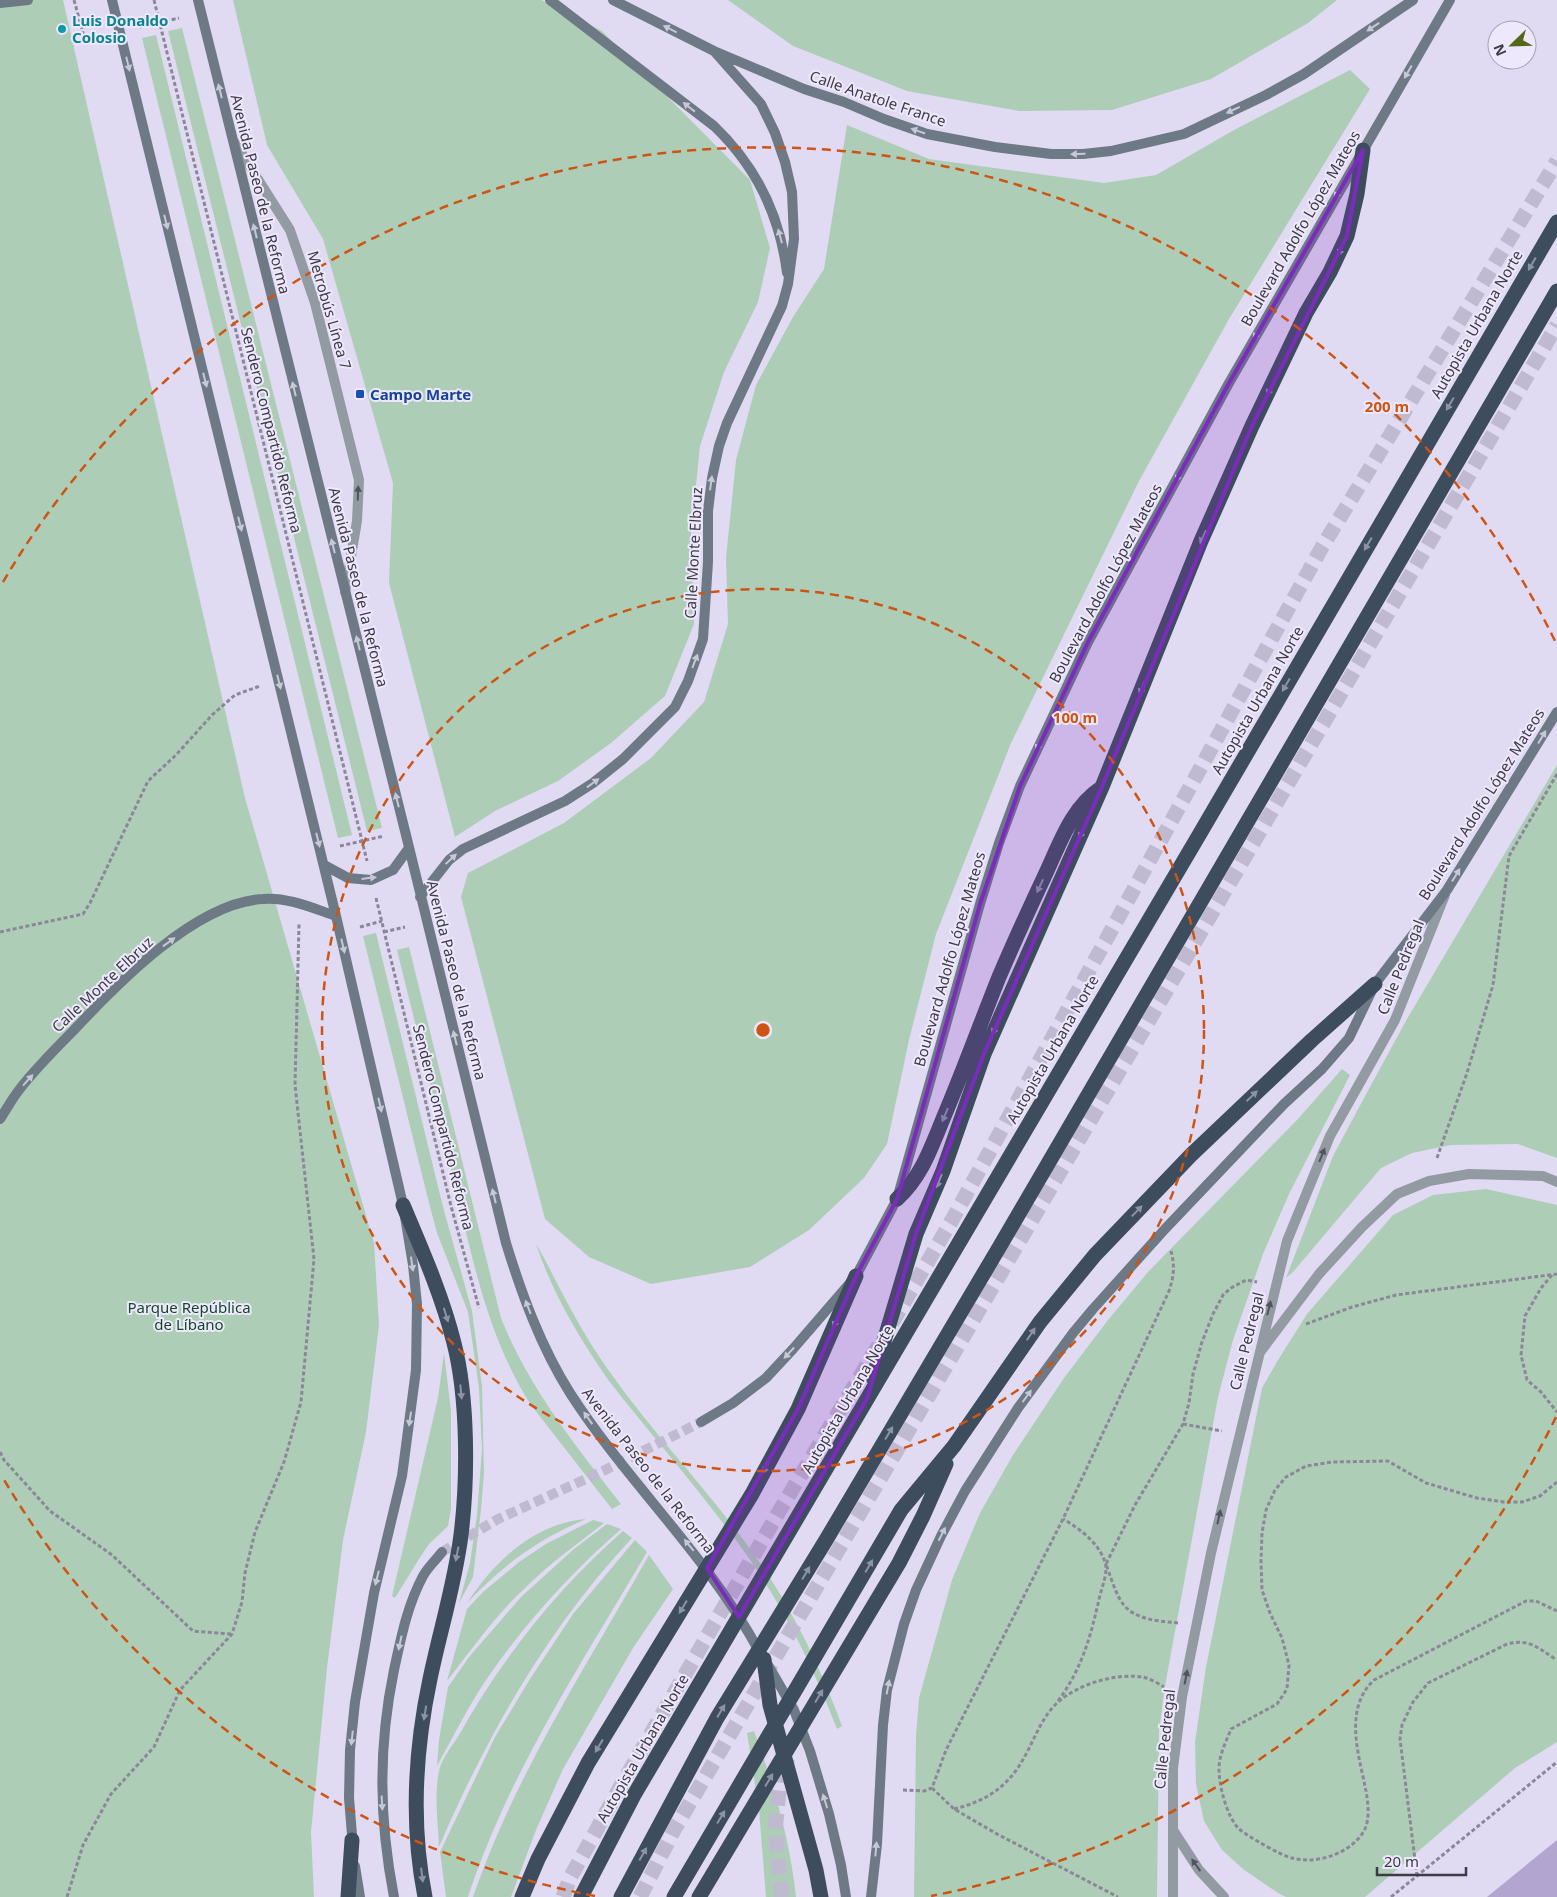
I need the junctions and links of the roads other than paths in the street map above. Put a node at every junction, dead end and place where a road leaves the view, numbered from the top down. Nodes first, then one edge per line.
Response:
1 (28, 0) edge
2 (112, 0) edge
3 (198, 0) edge
4 (550, 0) edge
5 (613, 0) edge
6 (1413, 0) edge
7 (1450, 0) edge
8 (0, 3) edge
9 (714, 51) junction
10 (232, 138) junction
11 (1363, 150) junction
12 (1557, 222) edge
13 (788, 284) junction
14 (1557, 291) edge
15 (345, 594) junction
16 (1557, 712) edge
17 (1102, 788) junction
18 (409, 848) junction
19 (324, 865) junction
20 (1447, 890) junction
21 (420, 897) junction
22 (336, 916) junction
23 (1022, 926) junction
24 (1375, 984) junction
25 (1006, 1002) junction
26 (0, 1119) edge
27 (1557, 1182) edge
28 (897, 1199) junction
29 (403, 1205) junction
30 (856, 1276) junction
31 (1258, 1356) junction
32 (868, 1399) junction
33 (701, 1422) tunnel mouth
34 (954, 1446) junction
35 (442, 1552) tunnel mouth
36 (764, 1659) junction
37 (1173, 1829) junction
38 (352, 1840) junction
39 (348, 1897) edge
40 (360, 1897) edge
41 (394, 1897) edge
42 (425, 1897) edge
43 (522, 1897) edge
44 (581, 1897) edge
45 (621, 1897) edge
46 (674, 1897) edge
47 (699, 1897) edge
48 (821, 1897) edge
49 (846, 1897) edge
50 (871, 1897) edge
51 (1173, 1897) edge
52 (1224, 1897) edge

1 - 8 main road
2 -> 19 main road
10 -> 3 main road, Avenida Paseo de la Reforma
13 -> 4 main road
9 -> 5 main road, Calle Anatole France
6 -> 9 main road, Calle Anatole France
7 -> 11 main road, Boulevard Adolfo López Mateos
9 - 13 main road, Calle Monte Elbruz
15 -> 10 main road, Avenida Paseo de la Reforma
15 -> 10 street, Metrobús Línea 7
11 -> 17 highway
11 -> 28 main road, Boulevard Adolfo López Mateos
12 -> 32 highway, Autopista Urbana Norte
21 -> 13 main road, Calle Monte Elbruz
45 -> 14 highway
18 -> 15 main road, Avenida Paseo de la Reforma
20 -> 16 main road, Boulevard Adolfo López Mateos
17 -> 23 highway
17 -> 25 highway
19 -> 18 main road
18 - 21 main road, Avenida Paseo de la Reforma
19 - 22 main road
20 - 24 main road, Boulevard Adolfo López Mateos
31 -> 20 street, Calle Pedregal
36 -> 21 main road, Avenida Paseo de la Reforma
26 -> 22 main road, Calle Monte Elbruz
22 -> 29 main road
23 - 25 highway
23 -> 28 highway
34 -> 24 highway
50 -> 24 main road, Boulevard Adolfo López Mateos
25 -> 32 highway
27 - 31 street
28 - 30 main road, Boulevard Adolfo López Mateos
29 -> 38 main road
29 -> 42 highway
30 -> 33 main road, Boulevard Adolfo López Mateos
30 -> 43 highway
37 -> 31 street, Calle Pedregal
32 - 44 highway, Autopista Urbana Norte
46 -> 34 highway
47 -> 34 highway
35 -> 41 main road
36 - 48 highway
49 -> 36 main road, Avenida Paseo de la Reforma
37 - 51 street, Calle Pedregal
52 -> 37 street
38 - 39 highway
38 - 40 main road

